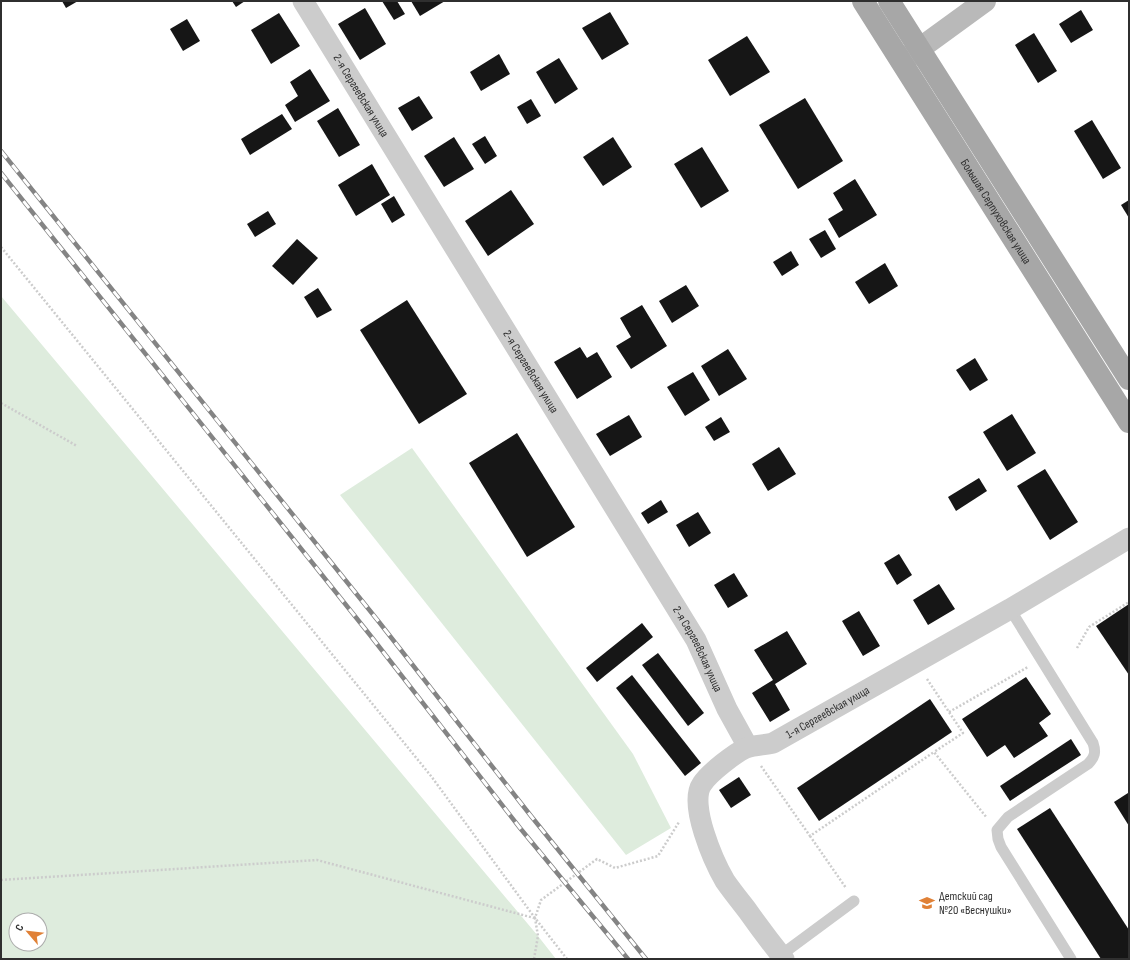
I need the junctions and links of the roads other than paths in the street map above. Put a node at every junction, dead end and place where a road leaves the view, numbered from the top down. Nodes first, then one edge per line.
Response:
1 (303, 1) edge
2 (863, 1) edge
3 (890, 1) edge
4 (985, 1) edge
5 (919, 50) junction
6 (902, 62) junction
7 (1129, 379) edge
8 (1129, 422) edge
9 (1129, 538) edge
10 (1010, 609) junction
11 (748, 747) junction
12 (854, 901) road end
13 (782, 957) edge
14 (1071, 959) edge

1 - 11 street, 2-я Сергеевская улица
2 - 6 main road, Большая Серпуховская улица
3 - 5 main road, Большая Серпуховская улица
4 - 5 street
5 - 6 street
5 - 7 main road, Большая Серпуховская улица
6 - 8 main road, Большая Серпуховская улица
9 - 10 street, 1-я Сергеевская улица
10 - 11 street, 1-я Сергеевская улица
10 - 14 lane
11 - 13 street, 1-я Сергеевская улица
12 - 13 lane

